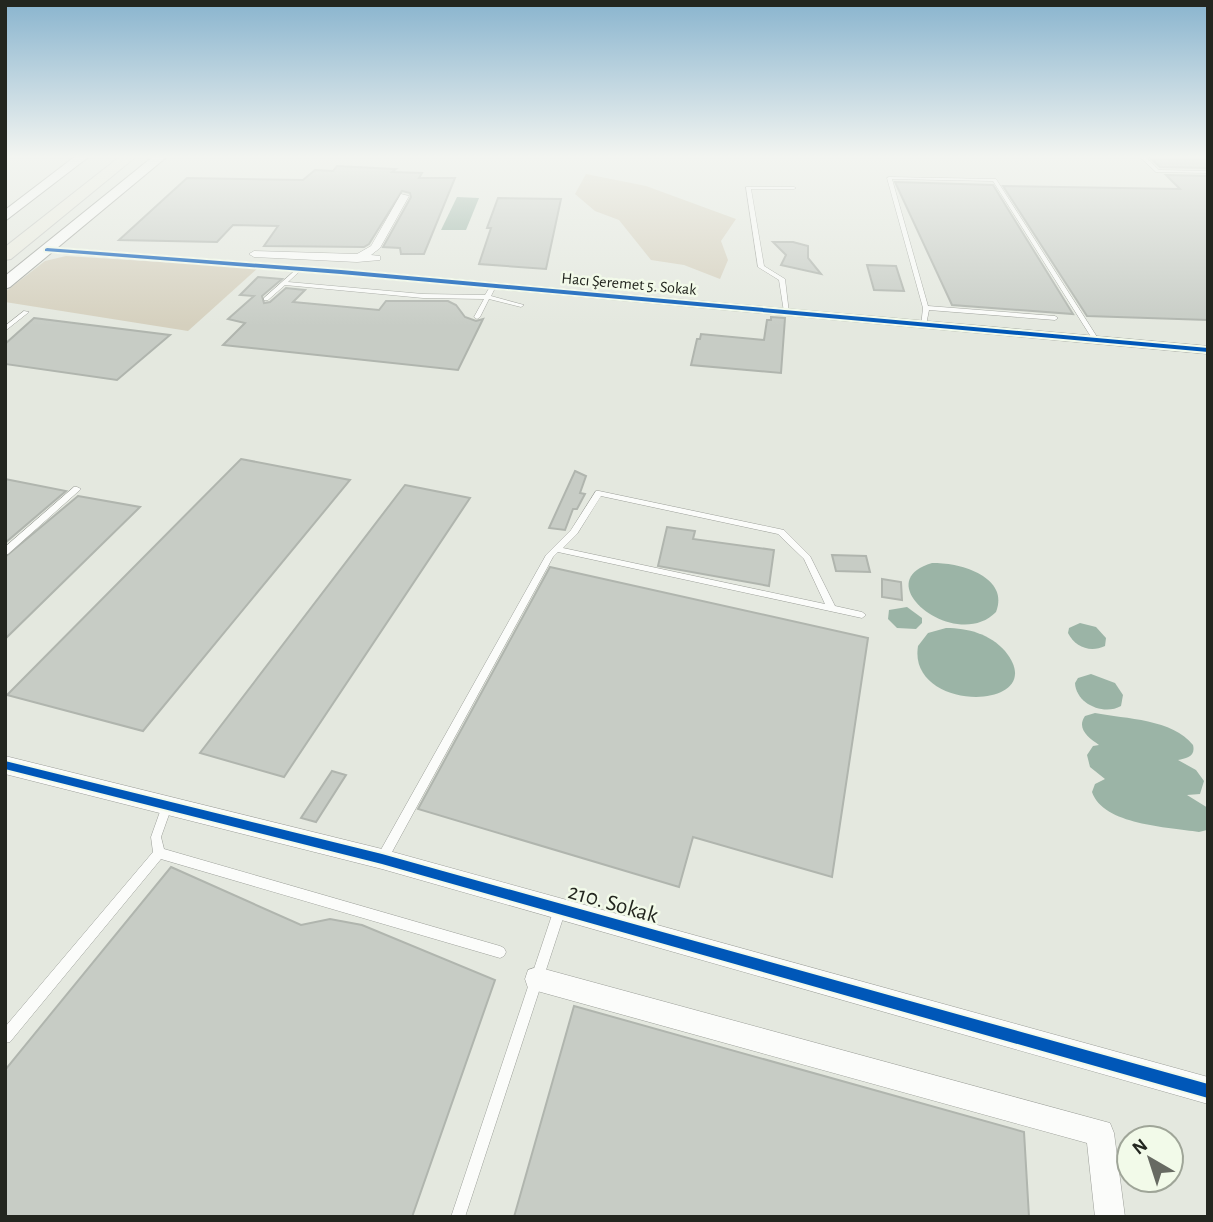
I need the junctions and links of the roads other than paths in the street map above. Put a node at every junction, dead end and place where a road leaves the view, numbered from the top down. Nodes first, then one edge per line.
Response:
1 (38, 212) edge
2 (59, 212) edge
3 (93, 212) edge
4 (395, 212) edge
5 (752, 212) edge
6 (899, 212) edge
7 (1015, 212) edge
8 (5, 238) edge
9 (47, 250) junction
10 (254, 254) dead end
11 (5, 255) edge
12 (360, 258) junction
13 (376, 258) dead end
14 (299, 269) junction
15 (341, 272) junction
16 (283, 283) junction
17 (5, 284) edge
18 (493, 286) junction
19 (487, 297) junction
20 (266, 299) dead end
21 (521, 305) dead end
22 (926, 308) junction
23 (26, 312) dead end
24 (787, 312) junction
25 (477, 317) dead end
26 (1055, 318) dead end
27 (923, 325) junction
28 (5, 329) edge
29 (1096, 340) junction
30 (1208, 350) edge
31 (77, 489) dead end
32 (556, 550) junction
33 (5, 552) edge
34 (831, 607) junction
35 (862, 615) dead end
36 (5, 765) edge
37 (167, 806) junction
38 (159, 853) junction
39 (382, 859) junction
40 (560, 909) junction
41 (500, 952) dead end
42 (537, 979) junction
43 (5, 1037) edge
44 (1208, 1091) edge
45 (458, 1217) edge
46 (1110, 1217) edge

1 - 8 main road
2 - 11 main road
3 - 9 main road
4 - 12 street
5 - 24 lane
6 - 22 lane
7 - 29 lane
9 - 14 street, Hacı Şeremet 5. Sokak
9 - 17 main road
10 - 12 street
12 - 13 street
12 - 15 street
14 - 15 street, Hacı Şeremet 5. Sokak
14 - 16 lane
15 - 18 street, Hacı Şeremet 5. Sokak
16 - 19 lane
16 - 20 lane
18 - 19 lane
18 - 24 street, Hacı Şeremet 5. Sokak
19 - 21 lane
19 - 25 lane
22 - 26 lane
22 - 27 lane
23 - 28 lane
24 - 27 street, Hacı Şeremet 5. Sokak
27 - 29 street, Hacı Şeremet 5. Sokak
29 - 30 street, Hacı Şeremet 5. Sokak
31 - 33 lane
32 - 34 lane
32 - 34 lane
32 - 39 lane
34 - 35 lane
36 - 37 street, 210. Sokak
37 - 38 lane
37 - 39 street, 210. Sokak
38 - 41 lane
38 - 43 lane
39 - 40 street, 210. Sokak
40 - 42 lane
40 - 44 street, 210. Sokak
42 - 45 lane
42 - 46 street

